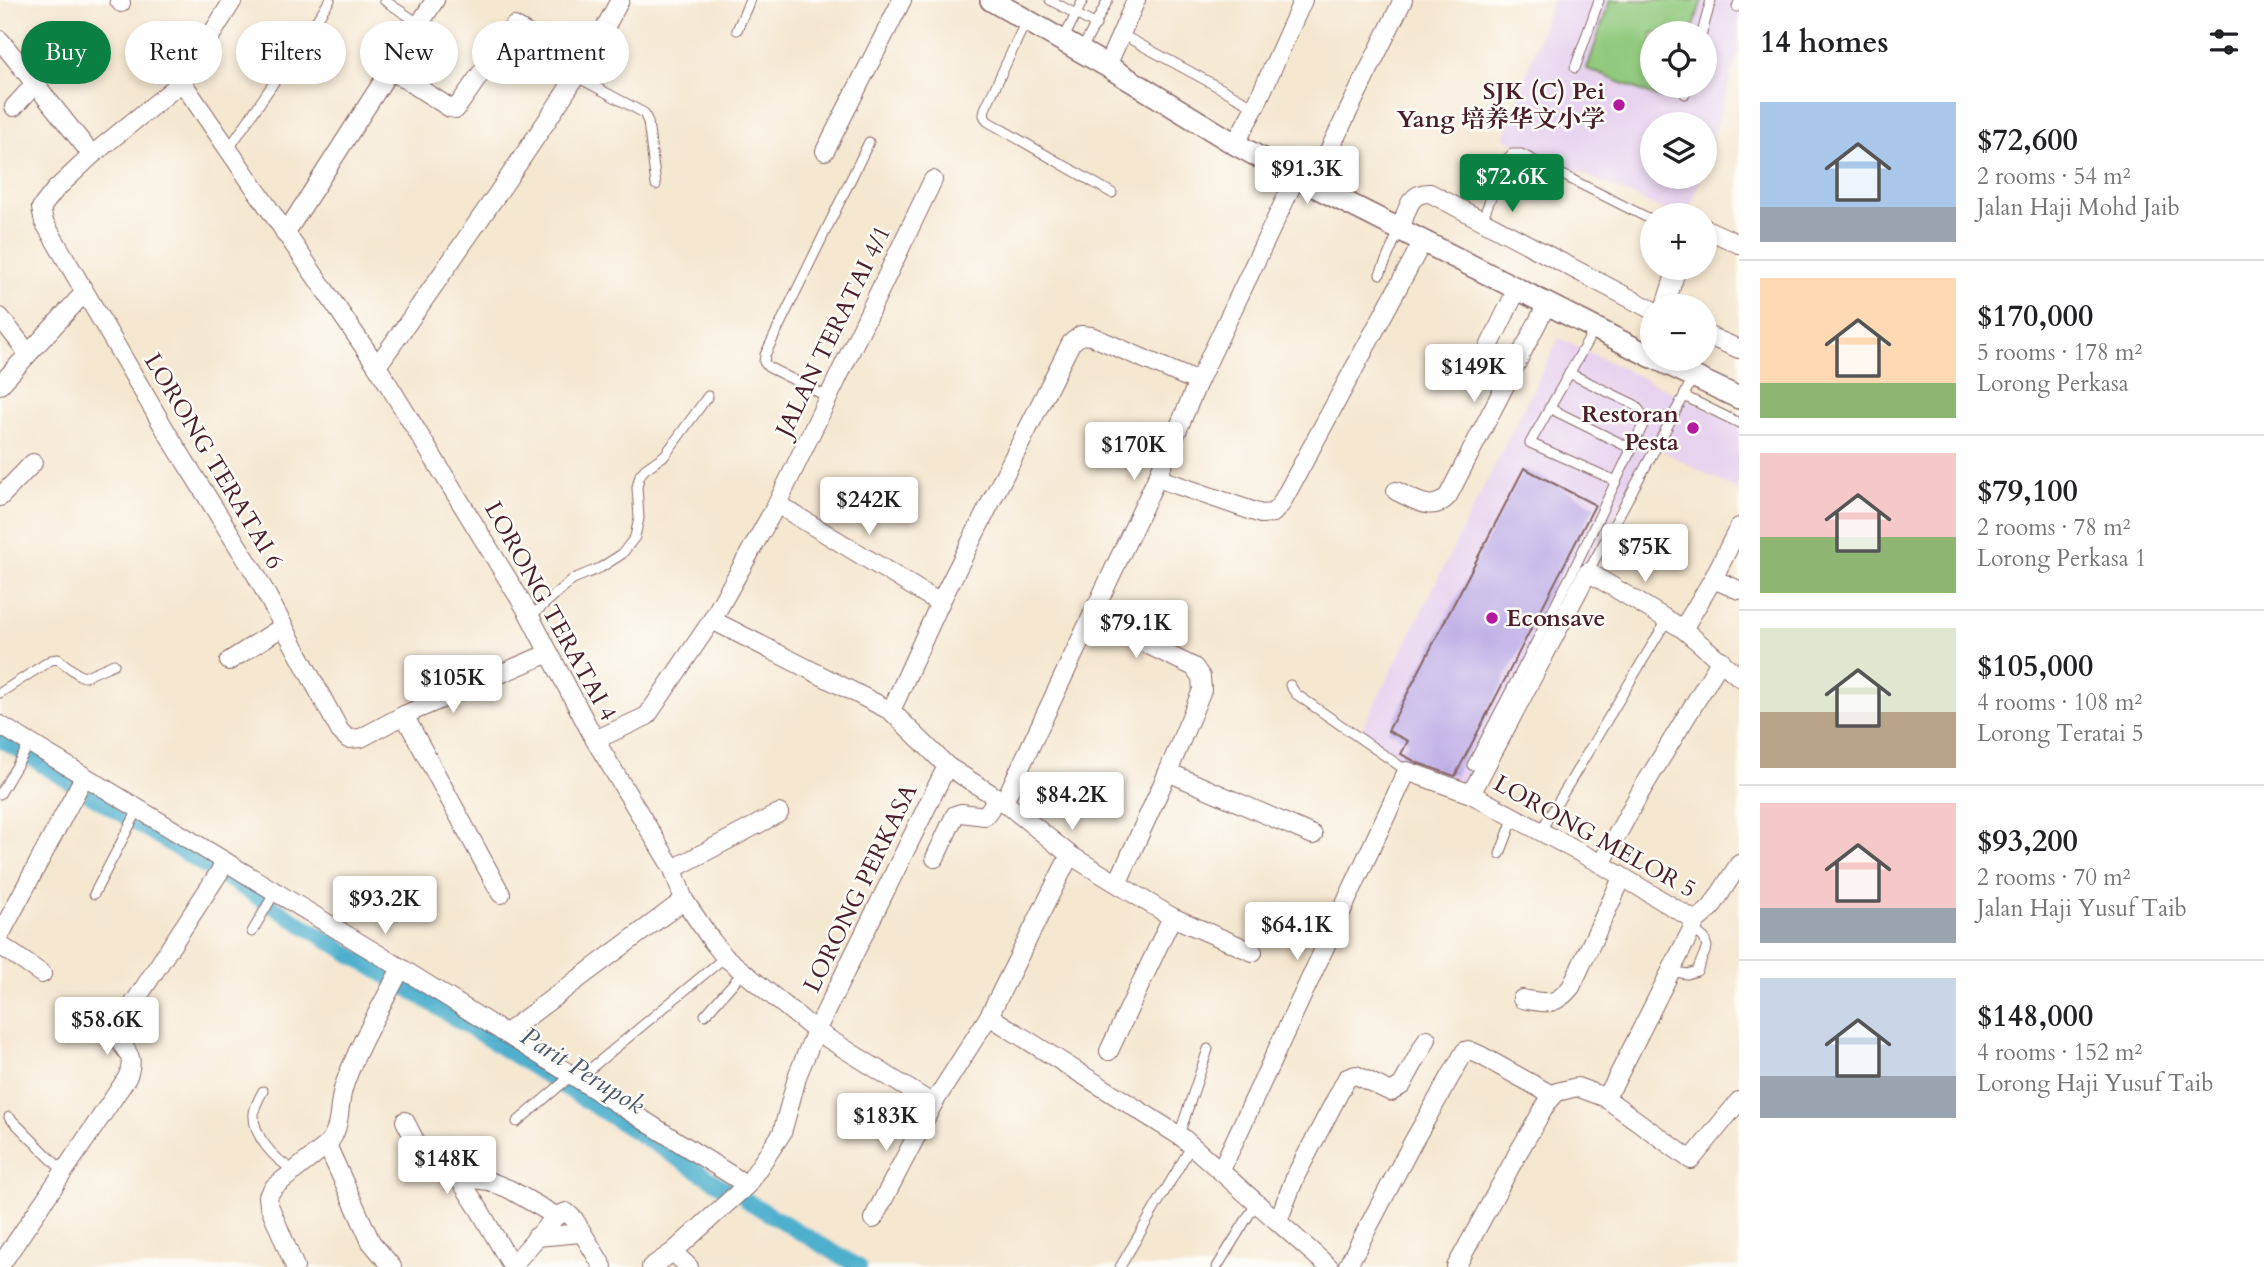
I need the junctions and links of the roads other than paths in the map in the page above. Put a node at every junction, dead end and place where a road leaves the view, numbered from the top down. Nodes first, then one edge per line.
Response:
1 (233, 0) edge
2 (330, 0) edge
3 (384, 0) edge
4 (435, 0) edge
5 (620, 0) edge
6 (750, 0) edge
7 (902, 0) edge
8 (991, 0) edge
9 (1049, 0) edge
10 (1083, 0) edge
11 (1108, 0) edge
12 (1136, 0) edge
13 (1303, 0) edge
14 (1403, 0) edge
15 (1599, 0) edge
16 (1711, 0) edge
17 (1076, 14) junction
18 (1027, 20) junction
19 (220, 21) edge
20 (416, 21) edge
21 (422, 21) edge
22 (608, 21) edge
23 (1705, 21) edge
24 (1096, 24) junction
25 (737, 30) dead end
26 (1121, 34) junction
27 (0, 40) edge
28 (1072, 46) junction
29 (21, 66) edge
30 (1107, 66) junction
31 (1576, 68) dead end
32 (36, 84) joint
33 (180, 84) edge
34 (183, 84) edge
35 (382, 84) edge
36 (413, 84) edge
37 (474, 84) edge
38 (571, 84) edge
39 (600, 84) edge
40 (14, 107) dead end
41 (1255, 107) junction
42 (869, 142) dead end
43 (1235, 144) junction
44 (228, 150) junction
45 (825, 151) dead end
46 (92, 155) junction
47 (933, 180) dead end
48 (1304, 181) junction
49 (656, 185) dead end
50 (1112, 193) dead end
51 (1640, 214) edge
52 (1482, 220) junction
53 (1400, 230) junction
54 (285, 234) junction
55 (1717, 234) edge
56 (1423, 241) junction
57 (1739, 244) edge
58 (1380, 274) dead end
59 (1517, 289) junction
60 (84, 293) junction
61 (1547, 304) junction
62 (1640, 304) edge
63 (0, 317) edge
64 (1595, 328) junction
65 (1717, 340) edge
66 (1488, 349) dead end
67 (1739, 349) edge
68 (1640, 350) edge
69 (28, 353) junction
70 (377, 366) junction
71 (1670, 371) edge
72 (1569, 373) junction
73 (1198, 382) junction
74 (0, 384) edge
75 (1688, 386) junction
76 (708, 396) dead end
77 (828, 397) junction
78 (1739, 400) edge
79 (1549, 408) junction
80 (1735, 421) edge
81 (1632, 449) junction
82 (33, 463) dead end
83 (1157, 478) junction
84 (1616, 481) junction
85 (1396, 491) dead end
86 (0, 497) edge
87 (777, 504) junction
88 (1739, 527) edge
89 (1581, 575) junction
90 (1713, 579) junction
91 (1739, 590) edge
92 (940, 603) junction
93 (530, 617) junction
94 (1092, 618) junction
95 (712, 620) junction
96 (1675, 624) junction
97 (284, 626) junction
98 (550, 653) junction
99 (1721, 660) junction
100 (229, 661) dead end
101 (114, 664) dead end
102 (1739, 677) edge
103 (1290, 685) dead end
104 (0, 693) edge
105 (891, 711) junction
106 (404, 715) junction
107 (0, 725) edge
108 (595, 740) junction
109 (26, 751) junction
110 (1472, 765) dead end
111 (947, 766) junction
112 (1407, 771) junction
113 (1168, 772) junction
114 (84, 777) junction
115 (0, 794) edge
116 (1471, 794) junction
117 (1001, 800) junction
118 (779, 813) dead end
119 (135, 816) junction
120 (1514, 817) junction
121 (1540, 831) junction
122 (1313, 835) dead end
123 (1500, 854) dead end
124 (1070, 855) junction
125 (934, 858) dead end
126 (226, 862) junction
127 (1601, 864) junction
128 (1739, 864) edge
129 (673, 869) junction
130 (1622, 877) junction
131 (1118, 882) junction
132 (94, 894) dead end
133 (501, 894) dead end
134 (271, 899) junction
135 (684, 900) junction
136 (1172, 918) junction
137 (1694, 924) junction
138 (252, 932) dead end
139 (0, 934) edge
140 (0, 945) edge
141 (1253, 952) dead end
142 (724, 957) junction
143 (401, 968) junction
144 (743, 972) junction
145 (41, 974) dead end
146 (1522, 999) dead end
147 (705, 1015) dead end
148 (989, 1016) junction
149 (817, 1031) junction
150 (506, 1033) junction
151 (1427, 1039) dead end
152 (1208, 1049) dead end
153 (1109, 1051) dead end
154 (569, 1080) junction
155 (263, 1091) dead end
156 (1552, 1095) junction
157 (1604, 1097) junction
158 (1739, 1101) edge
159 (933, 1104) junction
160 (9, 1117) dead end
161 (405, 1121) dead end
162 (517, 1122) dead end
163 (1185, 1140) junction
164 (327, 1145) junction
165 (1221, 1170) junction
166 (295, 1171) junction
167 (64, 1172) junction
168 (458, 1177) junction
169 (747, 1185) junction
170 (1257, 1202) junction
171 (556, 1216) junction
172 (873, 1219) dead end
173 (1278, 1221) junction
174 (582, 1233) junction
175 (536, 1237) junction
176 (673, 1252) junction
177 (518, 1263) edge
178 (0, 1266) edge
179 (295, 1267) edge
180 (392, 1267) edge
181 (603, 1267) edge
182 (651, 1267) edge
183 (689, 1267) edge
184 (1120, 1267) edge
185 (1217, 1267) edge
186 (1328, 1267) edge
187 (1347, 1267) edge
188 (1456, 1267) edge

1 - 19 street
2 - 44 lane
3 - 20 lane
4 - 21 street
5 - 22 street
6 - 25 lane
7 - 45 street
8 - 18 street
9 - 17 lane
10 - 17 lane
11 - 24 lane
12 - 26 street
13 - 41 street
14 - 48 street
15 - 31 lane
16 - 23 lane
17 - 24 lane
17 - 28 lane
18 - 28 street
18 - 50 lane
24 - 28 lane
26 - 30 street
26 - 41 lane
27 - 29 street
28 - 30 street
30 - 43 street
32 - 40 street
32 - 46 street
33 - 46 street
34 - 44 street, LORONG TERATAI 4
35 - 54 street
36 - 37 street
38 - 70 street
39 - 49 lane
41 - 43 street
42 - 77 lane
43 - 48 street
44 - 54 street, LORONG TERATAI 4
46 - 60 street, LORONG TERATAI 6
47 - 77 street, JALAN TERATAI 4/1
48 - 53 street
48 - 73 street
51 - 52 lane
52 - 53 street
52 - 62 street
53 - 56 street
53 - 58 lane
54 - 70 street, LORONG TERATAI 4
55 - 57 street
56 - 59 street
56 - 83 street
59 - 61 street
59 - 66 street
60 - 69 street
60 - 97 street, LORONG TERATAI 6
61 - 64 street
61 - 85 street
63 - 69 street
64 - 68 street
64 - 72 lane
65 - 67 street
69 - 74 street
70 - 93 street, LORONG TERATAI 4
71 - 75 street
72 - 79 lane
72 - 81 lane
73 - 83 street
73 - 92 street
75 - 78 street
75 - 80 lane
75 - 89 lane
76 - 93 lane
77 - 87 street, JALAN TERATAI 4/1
78 - 80 lane
79 - 81 lane
79 - 84 lane
81 - 84 lane
82 - 86 street
83 - 94 street
84 - 89 lane
87 - 92 street
87 - 95 street, JALAN TERATAI 4/1
88 - 90 street
89 - 96 street
89 - 110 lane
89 - 116 street
90 - 91 street
90 - 96 street
92 - 105 street
93 - 98 street, LORONG TERATAI 4
94 - 113 street
94 - 117 street
95 - 105 street
95 - 108 street, JALAN TERATAI 4/1
96 - 99 street
96 - 121 lane
97 - 100 street
97 - 106 street, LORONG TERATAI 6
98 - 106 street
98 - 108 street, LORONG TERATAI 4
99 - 102 street
99 - 127 street
101 - 104 lane
103 - 112 lane
105 - 111 street
106 - 133 street
107 - 109 street
108 - 129 street, LORONG TERATAI 4
109 - 114 street
109 - 115 lane
111 - 117 street
111 - 149 street, LORONG PERKASA
112 - 116 street, LORONG MELOR 5
112 - 165 street
113 - 122 street
113 - 131 street
114 - 119 street
114 - 139 street
116 - 120 street, LORONG MELOR 5
117 - 124 street
117 - 125 street
118 - 129 street
119 - 126 street
119 - 132 lane
120 - 121 street, LORONG MELOR 5
120 - 123 lane
121 - 127 street, LORONG MELOR 5
124 - 131 street
124 - 148 street
126 - 134 street
126 - 167 street
127 - 130 street, LORONG MELOR 5
128 - 137 street
129 - 135 street, LORONG TERATAI 4
130 - 137 street, LORONG MELOR 5
130 - 146 street
131 - 136 street
134 - 138 lane
134 - 143 street
135 - 142 street, LORONG TERATAI 4
135 - 150 street
136 - 141 street
136 - 153 street
137 - 157 street
140 - 145 street
142 - 144 street, LORONG TERATAI 4
142 - 154 lane
143 - 150 street
143 - 164 street
144 - 147 lane
144 - 149 street, LORONG TERATAI 4
148 - 159 street
148 - 163 street
149 - 159 street, LORONG TERATAI 4
149 - 169 street, LORONG PERKASA
150 - 154 street
151 - 173 street
152 - 163 lane
154 - 162 lane
154 - 169 street
155 - 166 lane
156 - 157 street
156 - 187 street
156 - 188 street
157 - 158 street
159 - 172 street
160 - 167 lane
161 - 168 street
163 - 165 street
163 - 184 lane
164 - 166 street
164 - 180 street
165 - 170 street
166 - 179 street
167 - 178 street
168 - 171 street
168 - 177 street
169 - 176 street, LORONG PERKASA
170 - 173 street
170 - 185 lane
171 - 174 street
171 - 175 street
173 - 186 street
174 - 175 street
174 - 181 street
175 - 177 street
176 - 182 street, LORONG PERKASA
176 - 183 street

